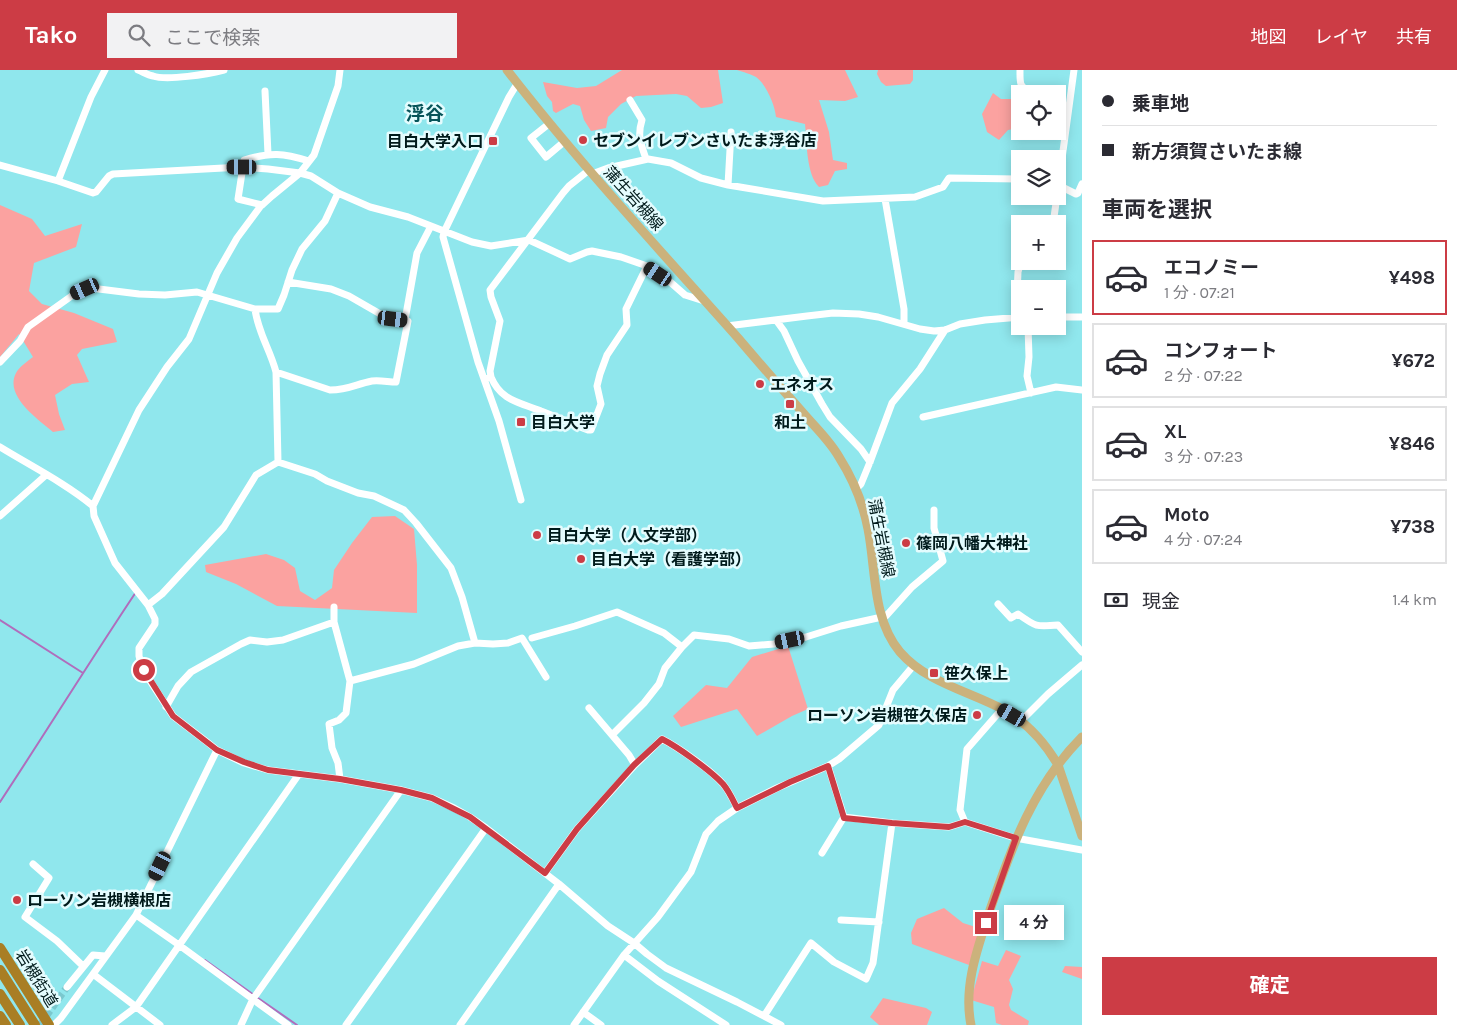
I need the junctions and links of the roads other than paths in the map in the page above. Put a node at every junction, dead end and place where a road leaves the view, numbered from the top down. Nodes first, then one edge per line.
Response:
1 (105, 70) edge
2 (138, 70) edge
3 (224, 70) edge
4 (340, 70) edge
5 (507, 70) edge
6 (1020, 70) edge
7 (1074, 70) edge
8 (518, 84) junction
9 (1020, 85) edge
10 (265, 91) dead end
11 (630, 100) dead end
12 (1066, 106) edge
13 (550, 123) junction
14 (731, 132) dead end
15 (565, 141) junction
16 (268, 154) junction
17 (646, 159) junction
18 (309, 161) junction
19 (0, 165) edge
20 (242, 167) junction
21 (590, 172) junction
22 (300, 173) junction
23 (1011, 179) edge
24 (58, 181) junction
25 (1082, 184) edge
26 (728, 185) junction
27 (1066, 189) edge
28 (338, 193) junction
29 (885, 199) junction
30 (262, 205) junction
31 (431, 226) junction
32 (444, 232) junction
33 (529, 240) junction
34 (647, 266) junction
35 (288, 282) junction
36 (208, 295) junction
37 (704, 301) junction
38 (255, 310) junction
39 (1066, 317) edge
40 (1011, 318) edge
41 (1082, 318) edge
42 (405, 320) junction
43 (776, 320) junction
44 (904, 324) junction
45 (727, 326) junction
46 (944, 330) junction
47 (1028, 335) edge
48 (0, 362) edge
49 (276, 372) junction
50 (487, 378) junction
51 (1082, 390) edge
52 (1031, 393) junction
53 (923, 416) dead end
54 (0, 447) edge
55 (278, 462) junction
56 (870, 462) junction
57 (46, 475) junction
58 (856, 489) junction
59 (521, 500) dead end
60 (92, 506) junction
61 (934, 510) dead end
62 (0, 516) edge
63 (998, 604) dead end
64 (148, 605) junction
65 (334, 607) dead end
66 (882, 617) junction
67 (334, 622) junction
68 (532, 638) dead end
69 (475, 643) junction
70 (682, 647) junction
71 (1082, 652) edge
72 (914, 665) junction
73 (1082, 665) edge
74 (546, 677) dead end
75 (350, 681) junction
76 (166, 707) junction
77 (589, 708) dead end
78 (1002, 709) junction
79 (1021, 722) junction
80 (612, 736) junction
81 (1082, 737) edge
82 (217, 750) junction
83 (634, 765) junction
84 (1058, 765) junction
85 (828, 766) junction
86 (299, 774) junction
87 (340, 779) junction
88 (401, 790) junction
89 (737, 808) junction
90 (844, 818) junction
91 (965, 822) junction
92 (892, 823) junction
93 (486, 828) junction
94 (1082, 836) edge
95 (1016, 838) junction
96 (1082, 850) edge
97 (822, 853) dead end
98 (33, 864) dead end
99 (545, 873) junction
100 (559, 884) junction
101 (136, 916) junction
102 (841, 920) dead end
103 (879, 922) junction
104 (634, 943) junction
105 (179, 945) junction
106 (0, 948) edge
107 (624, 955) junction
108 (105, 956) junction
109 (83, 966) junction
110 (0, 970) edge
111 (93, 974) junction
112 (67, 987) tunnel mouth
113 (0, 994) edge
114 (254, 999) junction
115 (136, 1007) junction
116 (583, 1012) junction
117 (0, 1016) edge
118 (764, 1016) junction
119 (6, 1025) edge
120 (20, 1025) edge
121 (35, 1025) edge
122 (49, 1025) edge
123 (54, 1025) edge
124 (112, 1025) edge
125 (160, 1025) edge
126 (241, 1025) edge
127 (288, 1025) edge
128 (346, 1025) edge
129 (460, 1025) edge
130 (574, 1025) edge
131 (601, 1025) edge
132 (726, 1025) edge
133 (781, 1025) edge
134 (971, 1025) edge

1 - 24 street
2 - 3 street
4 - 18 street
5 - 8 main road, 蒲生岩槻線
6 - 9 street
7 - 12 street
8 - 13 main road, 蒲生岩槻線
8 - 32 street
10 - 16 street
11 - 17 street
13 - 15 main road, 蒲生岩槻線
13 - 15 street
14 - 26 street
15 - 21 main road, 蒲生岩槻線
16 - 18 street
16 - 20 street
17 - 21 street
17 - 26 street
18 - 22 street
19 - 24 street
20 - 22 street
20 - 24 street
20 - 30 street
21 - 33 street
21 - 37 main road, 蒲生岩槻線
22 - 28 street
22 - 30 street
23 - 29 street
25 - 27 street
26 - 29 street
28 - 31 street
28 - 35 street
29 - 44 street
30 - 36 street
31 - 32 street
31 - 42 street
32 - 33 street
32 - 50 street
33 - 34 street
33 - 50 street
34 - 37 street
34 - 50 street
35 - 38 street
35 - 42 street
36 - 38 street
36 - 48 street
36 - 60 street
37 - 45 main road, 蒲生岩槻線
38 - 49 street
39 - 41 street
40 - 46 street
42 - 49 street
43 - 44 street
43 - 45 street
43 - 56 street
44 - 46 street
45 - 58 main road, 蒲生岩槻線
46 - 56 street
47 - 52 street
49 - 55 street
50 - 59 street
51 - 52 street
52 - 53 street
54 - 57 street
55 - 64 street
55 - 69 street
56 - 58 street
57 - 60 street
57 - 62 street
58 - 66 main road, 蒲生岩槻線
60 - 64 street
61 - 66 street
63 - 71 street
64 - 76 street
65 - 67 street
66 - 70 street
66 - 72 main road, 蒲生岩槻線
67 - 75 street
67 - 76 street
68 - 70 street
69 - 74 street
69 - 75 street
70 - 80 street
72 - 78 main road, 蒲生岩槻線
72 - 85 street
73 - 79 street
75 - 87 street
76 - 82 street
77 - 80 street
78 - 79 main road, 蒲生岩槻線
78 - 91 street
79 - 84 main road, 蒲生岩槻線
80 - 83 street
81 - 84 main road
82 - 86 street
82 - 101 street
83 - 89 street
83 - 99 street
84 - 94 main road, 蒲生岩槻線
84 - 95 main road
85 - 89 street
85 - 90 street
86 - 87 street
86 - 105 street
87 - 88 street
88 - 93 street
88 - 114 street
89 - 104 street
90 - 92 street
90 - 97 street
91 - 92 street
91 - 95 street
92 - 103 street
93 - 99 street
93 - 128 street
95 - 96 street
95 - 134 main road
98 - 109 street
99 - 100 street
100 - 104 street
100 - 129 street
101 - 105 street
101 - 108 street
102 - 103 street
103 - 118 street
104 - 107 street
104 - 118 street
105 - 114 street
105 - 115 street
106 - 122 highway, 岩槻街道
107 - 116 street
107 - 132 street
108 - 109 street
108 - 111 street
109 - 112 street
110 - 121 highway
111 - 115 street
111 - 123 street
113 - 120 highway
114 - 126 street
114 - 127 street
115 - 124 street
115 - 125 street
116 - 130 street
116 - 131 street
117 - 119 highway
118 - 133 street

